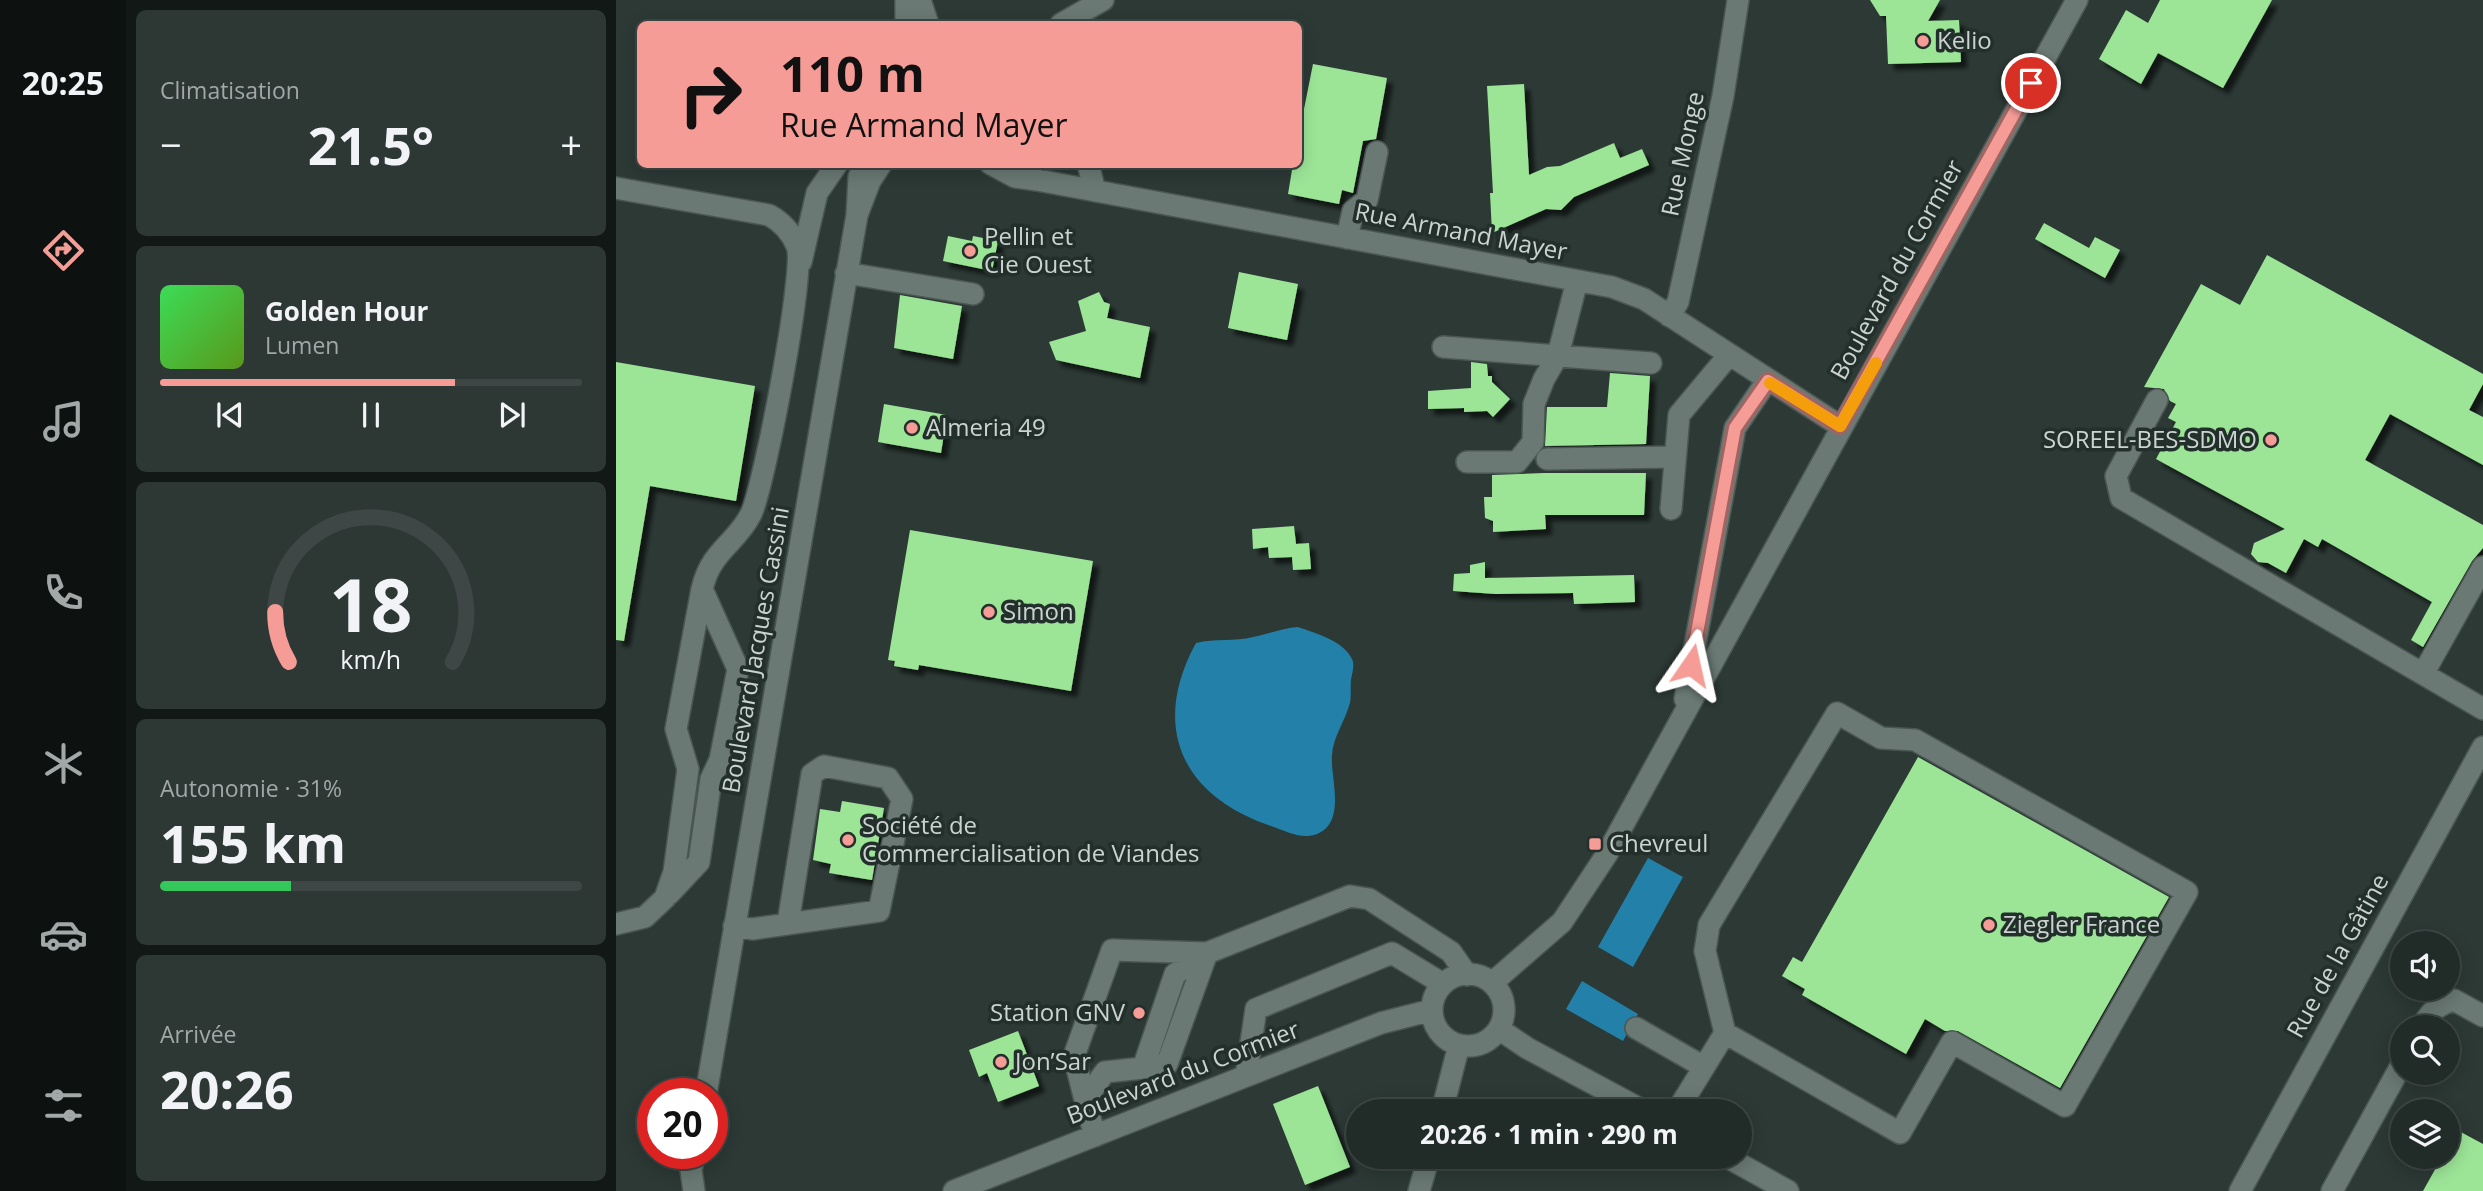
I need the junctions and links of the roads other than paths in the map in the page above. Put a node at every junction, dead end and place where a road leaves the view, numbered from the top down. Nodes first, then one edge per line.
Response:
1 (906, 0) edge
2 (920, 0) edge
3 (1103, 0) edge
4 (1738, 0) edge
5 (2077, 0) edge
6 (906, 21) edge
7 (927, 21) edge
8 (1065, 21) edge
9 (1377, 152) dead end
10 (833, 168) edge
11 (863, 168) edge
12 (878, 168) edge
13 (998, 168) edge
14 (1018, 168) edge
15 (1092, 168) edge
16 (1037, 180) junction
17 (616, 188) edge
18 (1095, 191) junction
19 (857, 215) junction
20 (1348, 238) junction
21 (800, 268) junction
22 (846, 273) junction
23 (1577, 281) junction
24 (973, 294) dead end
25 (1670, 316) junction
26 (1443, 347) dead end
27 (1558, 355) junction
28 (1729, 355) junction
29 (1651, 363) dead end
30 (1768, 381) junction
31 (2157, 400) dead end
32 (1840, 426) junction
33 (1675, 457) junction
34 (1548, 459) dead end
35 (1467, 462) dead end
36 (1671, 509) dead end
37 (2483, 567) edge
38 (704, 579) junction
39 (2423, 674) junction
40 (2483, 709) edge
41 (1681, 718) junction
42 (2483, 747) edge
43 (665, 898) junction
44 (788, 923) junction
45 (616, 924) edge
46 (734, 926) junction
47 (1207, 953) junction
48 (1466, 975) junction
49 (1443, 984) junction
50 (1492, 984) junction
51 (1432, 1010) junction
52 (2429, 1015) edge
53 (2483, 1016) edge
54 (1636, 1028) dead end
55 (1499, 1029) junction
56 (1725, 1033) junction
57 (1459, 1045) junction
58 (1704, 1067) junction
59 (1246, 1076) junction
60 (709, 1078) edge
61 (2390, 1085) edge
62 (1445, 1099) edge
63 (1622, 1099) edge
64 (1684, 1099) edge
65 (1085, 1100) junction
66 (1094, 1136) junction
67 (691, 1169) edge
68 (1425, 1169) edge
69 (1748, 1169) edge
70 (694, 1191) edge
71 (954, 1191) edge
72 (1419, 1191) edge
73 (1787, 1191) edge
74 (2240, 1191) edge
75 (2332, 1191) edge

1 - 6 street
2 - 7 street
3 - 8 street
4 - 25 street, Rue Monge
5 - 32 street, Boulevard du Cormier
9 - 20 street
10 - 21 street
11 - 19 street, Boulevard Jacques Cassini
12 - 19 street, Boulevard Jacques Cassini
13 - 16 street, Rue Armand Mayer
14 - 16 street, Rue Armand Mayer
15 - 18 street
16 - 18 street, Rue Armand Mayer
17 - 21 street
18 - 20 street, Rue Armand Mayer
19 - 22 street, Boulevard Jacques Cassini
20 - 23 street, Rue Armand Mayer
21 - 38 street
22 - 24 street
22 - 46 street, Boulevard Jacques Cassini
23 - 25 street, Rue Armand Mayer
23 - 27 street
25 - 28 street, Rue Armand Mayer
26 - 27 street
27 - 29 street
27 - 35 street
28 - 30 street, Rue Armand Mayer
28 - 33 street
30 - 32 street, Rue Armand Mayer
30 - 41 street
31 - 39 street
32 - 41 street, Boulevard du Cormier
33 - 34 street
33 - 36 street
37 - 39 street
38 - 43 street
38 - 43 street
39 - 40 street
41 - 50 street, Boulevard du Cormier
42 - 74 street, Rue de la Gâtine
43 - 45 street
44 - 44 street
44 - 46 street
46 - 60 street, Boulevard Jacques Cassini
47 - 48 street
47 - 65 street
47 - 65 street
48 - 49 street
48 - 50 street
49 - 51 street
49 - 59 street
50 - 55 street
51 - 57 street
51 - 59 street, Boulevard du Cormier
52 - 53 street
54 - 58 street
55 - 57 street
55 - 63 street
56 - 56 street
56 - 58 street
57 - 62 street
58 - 64 street
59 - 66 street, Boulevard du Cormier
61 - 75 street
65 - 66 street
66 - 71 street, Boulevard du Cormier
67 - 70 street
68 - 72 street
69 - 73 street

